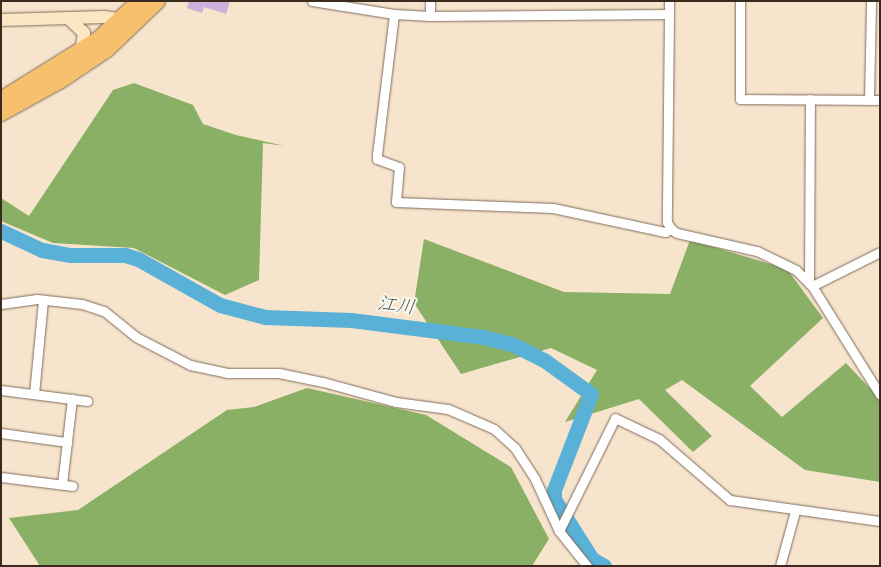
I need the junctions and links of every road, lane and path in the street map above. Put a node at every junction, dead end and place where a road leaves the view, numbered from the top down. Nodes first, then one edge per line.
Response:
1 (140, 1) edge
2 (157, 1) edge
3 (312, 1) edge
4 (430, 1) edge
5 (669, 1) edge
6 (740, 1) edge
7 (871, 1) edge
8 (394, 14) junction
9 (668, 14) junction
10 (430, 16) junction
11 (68, 18) junction
12 (1, 20) edge
13 (128, 22) junction
14 (81, 51) junction
15 (810, 99) junction
16 (1, 100) edge
17 (869, 100) junction
18 (880, 100) edge
19 (1, 113) edge
20 (671, 229) junction
21 (880, 252) edge
22 (811, 285) junction
23 (43, 300) junction
24 (1, 304) edge
25 (1, 390) edge
26 (34, 394) junction
27 (880, 395) edge
28 (72, 399) junction
29 (87, 401) dead end
30 (1, 433) edge
31 (67, 442) junction
32 (1, 476) edge
33 (62, 484) junction
34 (72, 486) dead end
35 (795, 511) junction
36 (880, 521) edge
37 (559, 531) junction
38 (587, 566) edge
39 (780, 566) edge

1 - 13 highway
2 - 13 highway
3 - 8 street
4 - 10 street
5 - 9 street
6 - 15 street
7 - 17 street
8 - 10 street
8 - 20 street
9 - 10 street
9 - 20 street
11 - 12 street
11 - 13 street
11 - 14 street
13 - 14 highway
13 - 19 highway
14 - 16 highway
15 - 17 street
15 - 22 street
17 - 18 street
20 - 22 street
21 - 22 street
22 - 27 street
23 - 24 street
23 - 26 street
23 - 37 street
25 - 26 street
26 - 28 street
28 - 29 street
28 - 31 street
30 - 31 street
31 - 33 street
32 - 33 street
33 - 34 street
35 - 36 street
35 - 37 street
35 - 39 street
37 - 38 street

